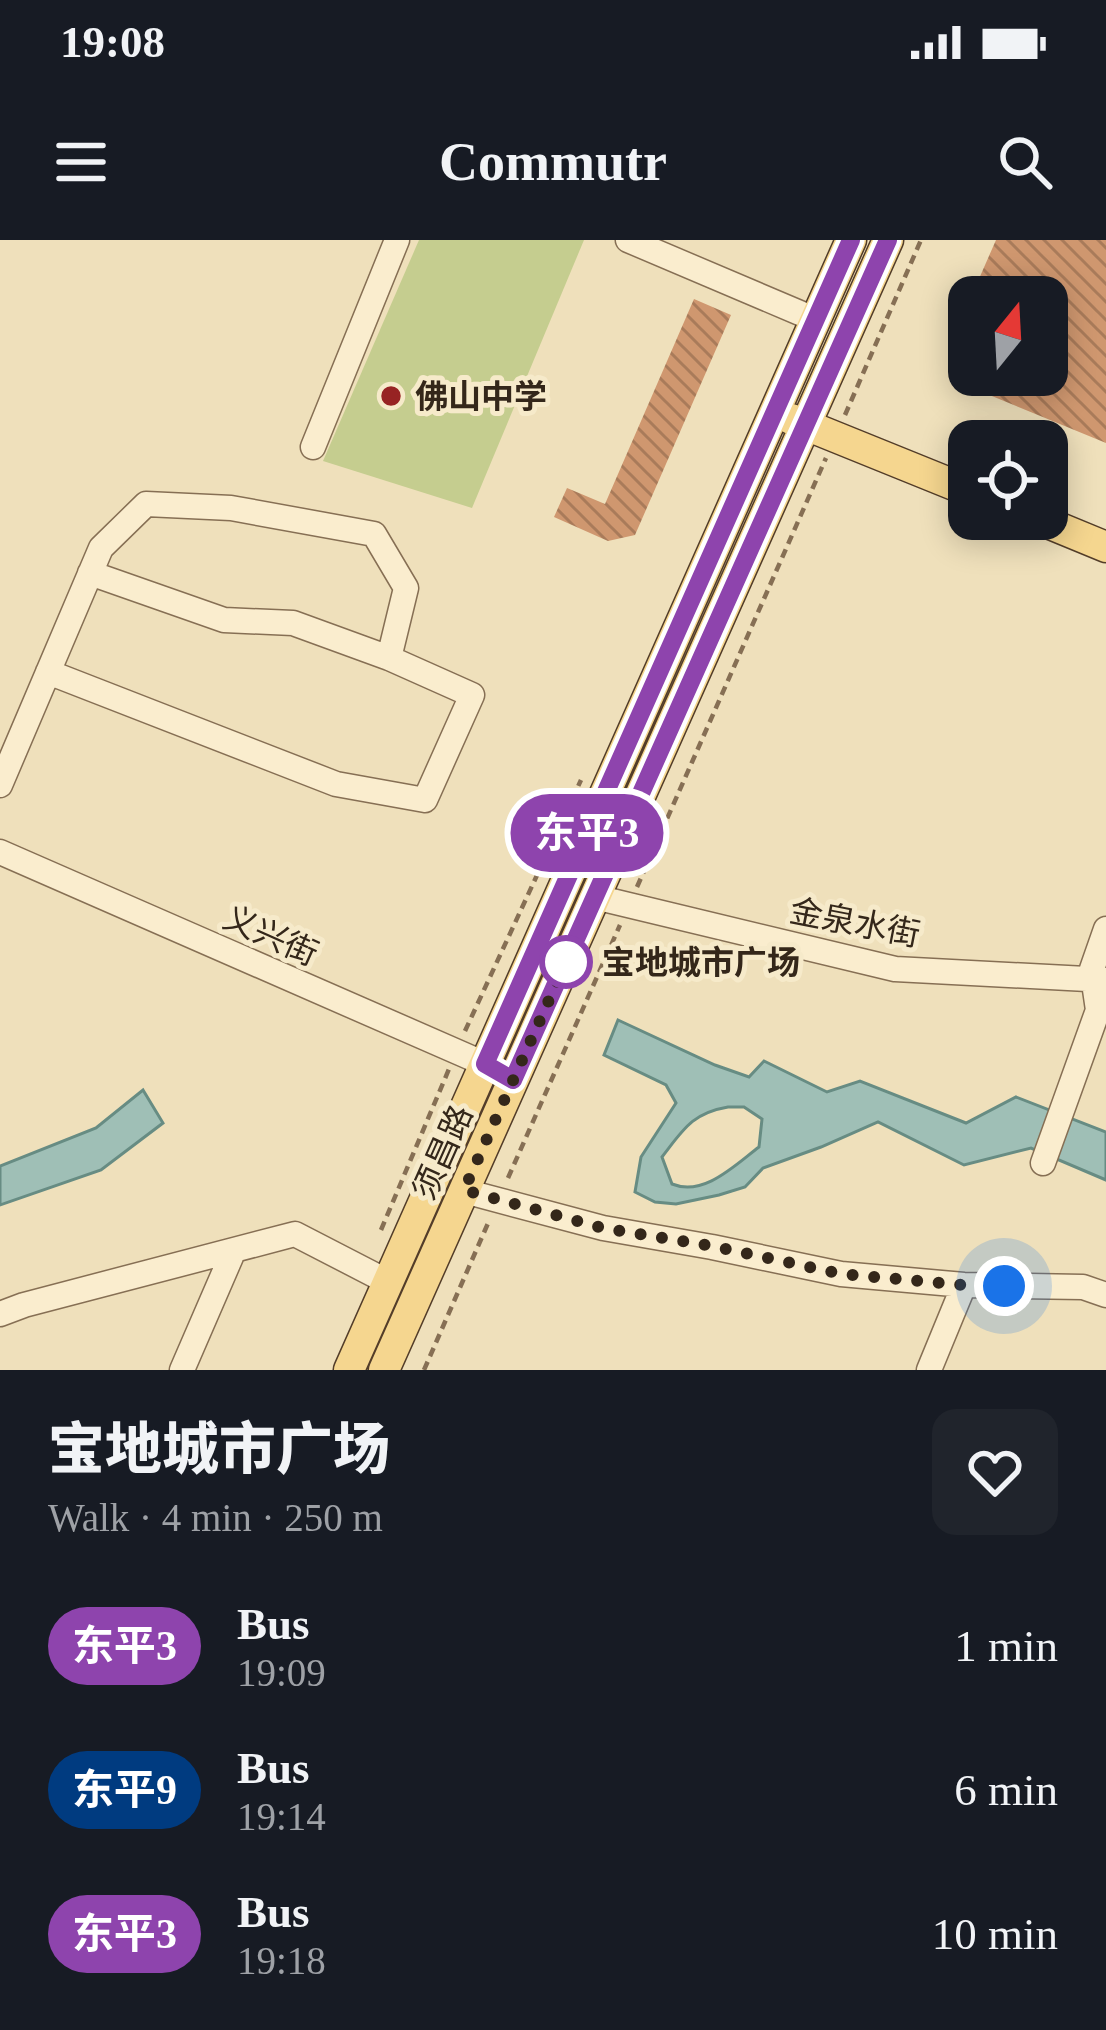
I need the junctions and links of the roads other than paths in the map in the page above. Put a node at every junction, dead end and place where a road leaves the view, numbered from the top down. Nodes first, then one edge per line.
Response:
1 (397, 240) edge
2 (628, 240) edge
3 (850, 240) edge
4 (888, 240) edge
5 (814, 319) junction
6 (772, 413) junction
7 (806, 424) junction
8 (314, 447) dead end
9 (948, 482) edge
10 (1068, 531) edge
11 (1106, 547) edge
12 (90, 573) junction
13 (388, 658) junction
14 (48, 672) junction
15 (0, 785) edge
16 (0, 852) edge
17 (595, 897) junction
18 (1106, 929) edge
19 (1100, 980) edge
20 (485, 1064) junction
21 (513, 1080) junction
22 (1043, 1163) dead end
23 (464, 1190) junction
24 (235, 1250) junction
25 (388, 1282) junction
26 (964, 1285) junction
27 (1106, 1295) edge
28 (0, 1314) edge
29 (182, 1370) edge
30 (349, 1370) edge
31 (384, 1370) edge
32 (929, 1370) edge

1 - 8 street
2 - 5 street
3 - 5 main road, 须昌路
4 - 7 main road, 须昌路
5 - 6 main road, 须昌路
6 - 7 main road
6 - 20 main road, 须昌路
7 - 9 main road
7 - 17 main road, 须昌路
10 - 11 main road
12 - 13 street
12 - 13 street
12 - 14 street
13 - 14 street
14 - 15 street
16 - 20 street, 义兴街
17 - 19 street, 金泉水街
17 - 21 main road, 须昌路
18 - 19 street
19 - 22 street
20 - 21 street, 义兴街
20 - 25 main road, 须昌路
21 - 23 main road, 须昌路
23 - 26 street
23 - 31 main road, 须昌路
24 - 25 street
24 - 28 street
24 - 29 street
25 - 30 main road, 须昌路
26 - 27 street
26 - 32 street

